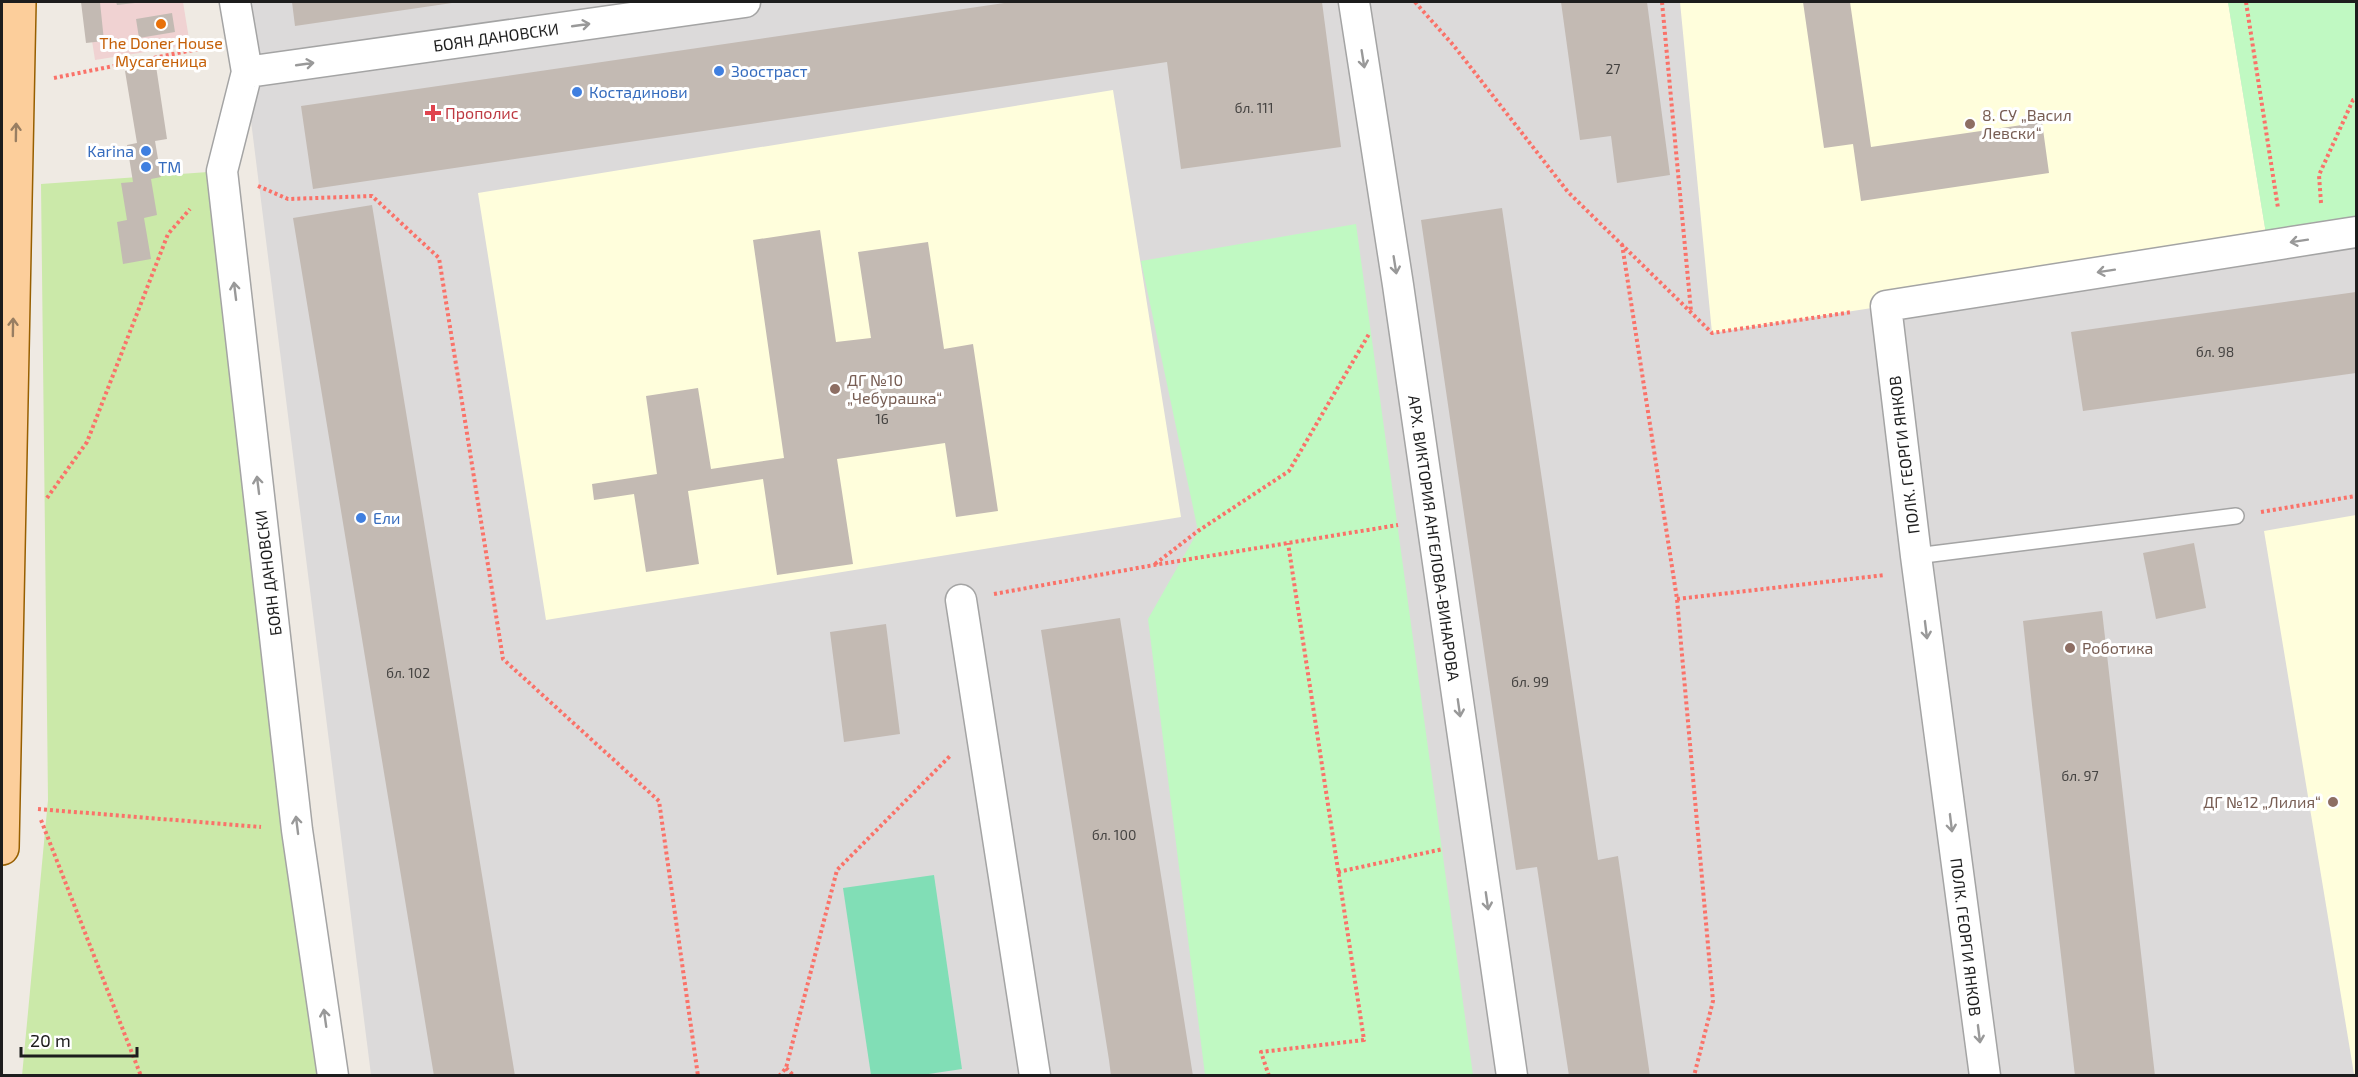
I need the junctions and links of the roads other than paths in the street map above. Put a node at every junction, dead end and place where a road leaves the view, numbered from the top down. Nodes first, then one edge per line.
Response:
1 (19, 2) edge
2 (235, 2) edge
3 (746, 2) edge
4 (1354, 2) edge
5 (247, 72) junction
6 (2356, 232) edge
7 (2236, 516) road end
8 (1917, 564) junction
9 (961, 600) road end
10 (2, 848) edge
11 (333, 1076) edge
12 (1035, 1076) edge
13 (1512, 1076) edge
14 (1984, 1076) edge

10 -> 1 main road
2 - 5 street, БОЯН ДАНОВСКИ
5 -> 3 street, БОЯН ДАНОВСКИ
4 -> 13 street, АРХ. ВИКТОРИЯ АНГЕЛОВА-ВИНАРОВА
11 -> 5 street, БОЯН ДАНОВСКИ
6 -> 8 street, ПОЛК. ГЕОРГИ ЯНКОВ
7 - 8 lane
8 -> 14 street, ПОЛК. ГЕОРГИ ЯНКОВ
9 - 12 street

